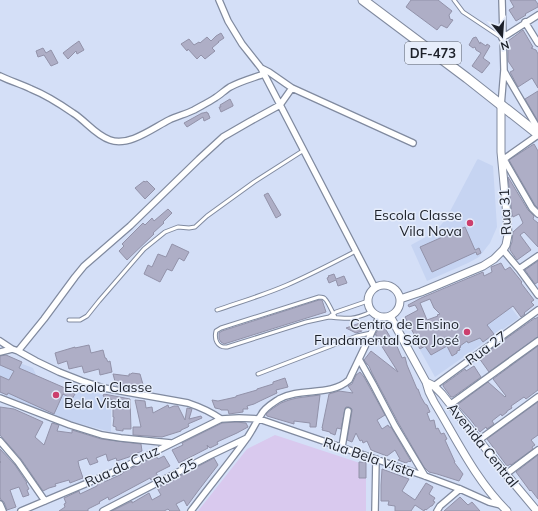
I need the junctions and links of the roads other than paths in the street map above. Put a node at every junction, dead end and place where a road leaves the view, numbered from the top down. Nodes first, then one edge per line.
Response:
1 (219, 0) edge
2 (363, 0) edge
3 (454, 0) edge
4 (502, 0) edge
5 (538, 15) edge
6 (525, 22) junction
7 (502, 38) junction
8 (538, 43) edge
9 (261, 68) junction
10 (504, 70) junction
11 (264, 74) junction
12 (0, 76) edge
13 (292, 88) junction
14 (513, 88) junction
15 (502, 89) junction
16 (280, 105) junction
17 (501, 106) junction
18 (538, 129) edge
19 (538, 135) edge
20 (413, 143) dead end
21 (304, 150) junction
22 (502, 156) junction
23 (538, 214) edge
24 (504, 250) junction
25 (356, 251) junction
26 (538, 256) edge
27 (519, 269) junction
28 (375, 288) junction
29 (538, 295) edge
30 (400, 299) junction
31 (368, 301) junction
32 (217, 310) dead end
33 (538, 310) edge
34 (371, 312) junction
35 (334, 315) junction
36 (390, 316) junction
37 (379, 317) junction
38 (69, 320) dead end
39 (372, 333) junction
40 (0, 341) edge
41 (538, 341) edge
42 (15, 350) junction
43 (0, 352) edge
44 (359, 359) junction
45 (258, 374) dead end
46 (426, 382) junction
47 (434, 386) junction
48 (538, 397) edge
49 (0, 398) edge
50 (451, 404) junction
51 (348, 411) dead end
52 (221, 419) junction
53 (259, 419) junction
54 (247, 438) junction
55 (479, 440) junction
56 (0, 442) edge
57 (171, 443) junction
58 (342, 447) junction
59 (538, 450) edge
60 (376, 459) junction
61 (506, 474) junction
62 (425, 476) junction
63 (460, 489) junction
64 (479, 496) junction
65 (495, 498) junction
66 (45, 501) junction
67 (0, 504) edge
68 (501, 505) junction
69 (536, 508) edge
70 (2, 511) edge
71 (21, 511) edge
72 (103, 511) edge
73 (191, 511) edge
74 (375, 511) edge
75 (438, 511) edge
76 (507, 511) edge

1 - 9 street
2 - 17 main road, DF-473
3 - 7 lane
4 - 7 street
5 - 6 street
6 - 7 street
6 - 8 street
7 - 10 street
9 - 11 street
9 - 13 street
10 - 14 street
10 - 15 street
11 - 12 street
11 - 16 street
13 - 16 street
13 - 20 street
14 - 15 street
14 - 18 street
15 - 17 street
16 - 21 street
16 - 42 street
17 - 19 main road, DF-473
17 - 22 street, Rua 31
19 - 22 street
21 - 25 street
21 - 38 lane
22 - 23 street
22 - 24 street, Rua 31
24 - 27 street
24 - 30 street, Rua 31
25 - 28 street
25 - 32 lane
26 - 27 street
27 - 29 street
28 - 30 street
28 - 31 street
30 - 36 street
31 - 34 street
31 - 35 lane
33 - 47 street, Rua 27
34 - 35 lane
34 - 37 street
35 - 35 lane
36 - 37 street
36 - 46 street, Avenida Central
37 - 39 street
39 - 44 street
39 - 45 lane
40 - 42 street
41 - 50 street
42 - 43 street
42 - 52 street
44 - 53 street
44 - 62 street
46 - 47 street, Avenida Central
46 - 65 street, Avenida Central
47 - 50 street, Avenida Central
48 - 55 street
49 - 57 street
50 - 55 street, Avenida Central
51 - 58 street
52 - 53 street, Rua Bela Vista
52 - 57 street, Rua da Cruz
53 - 54 street
53 - 58 street, Rua Bela Vista
54 - 72 street, Rua 25
54 - 73 street
55 - 61 street, Avenida Central
56 - 66 street
57 - 66 street, Rua da Cruz
58 - 60 street, Rua Bela Vista
59 - 61 street
60 - 62 street, Rua Bela Vista
60 - 74 street
61 - 69 street, Avenida Central
62 - 63 street, Rua Bela Vista
63 - 64 street, Rua Bela Vista
63 - 75 street
64 - 65 street
64 - 68 street
65 - 68 street, Avenida Central
66 - 71 street, Rua da Cruz
67 - 70 street
68 - 76 street, Avenida Central

